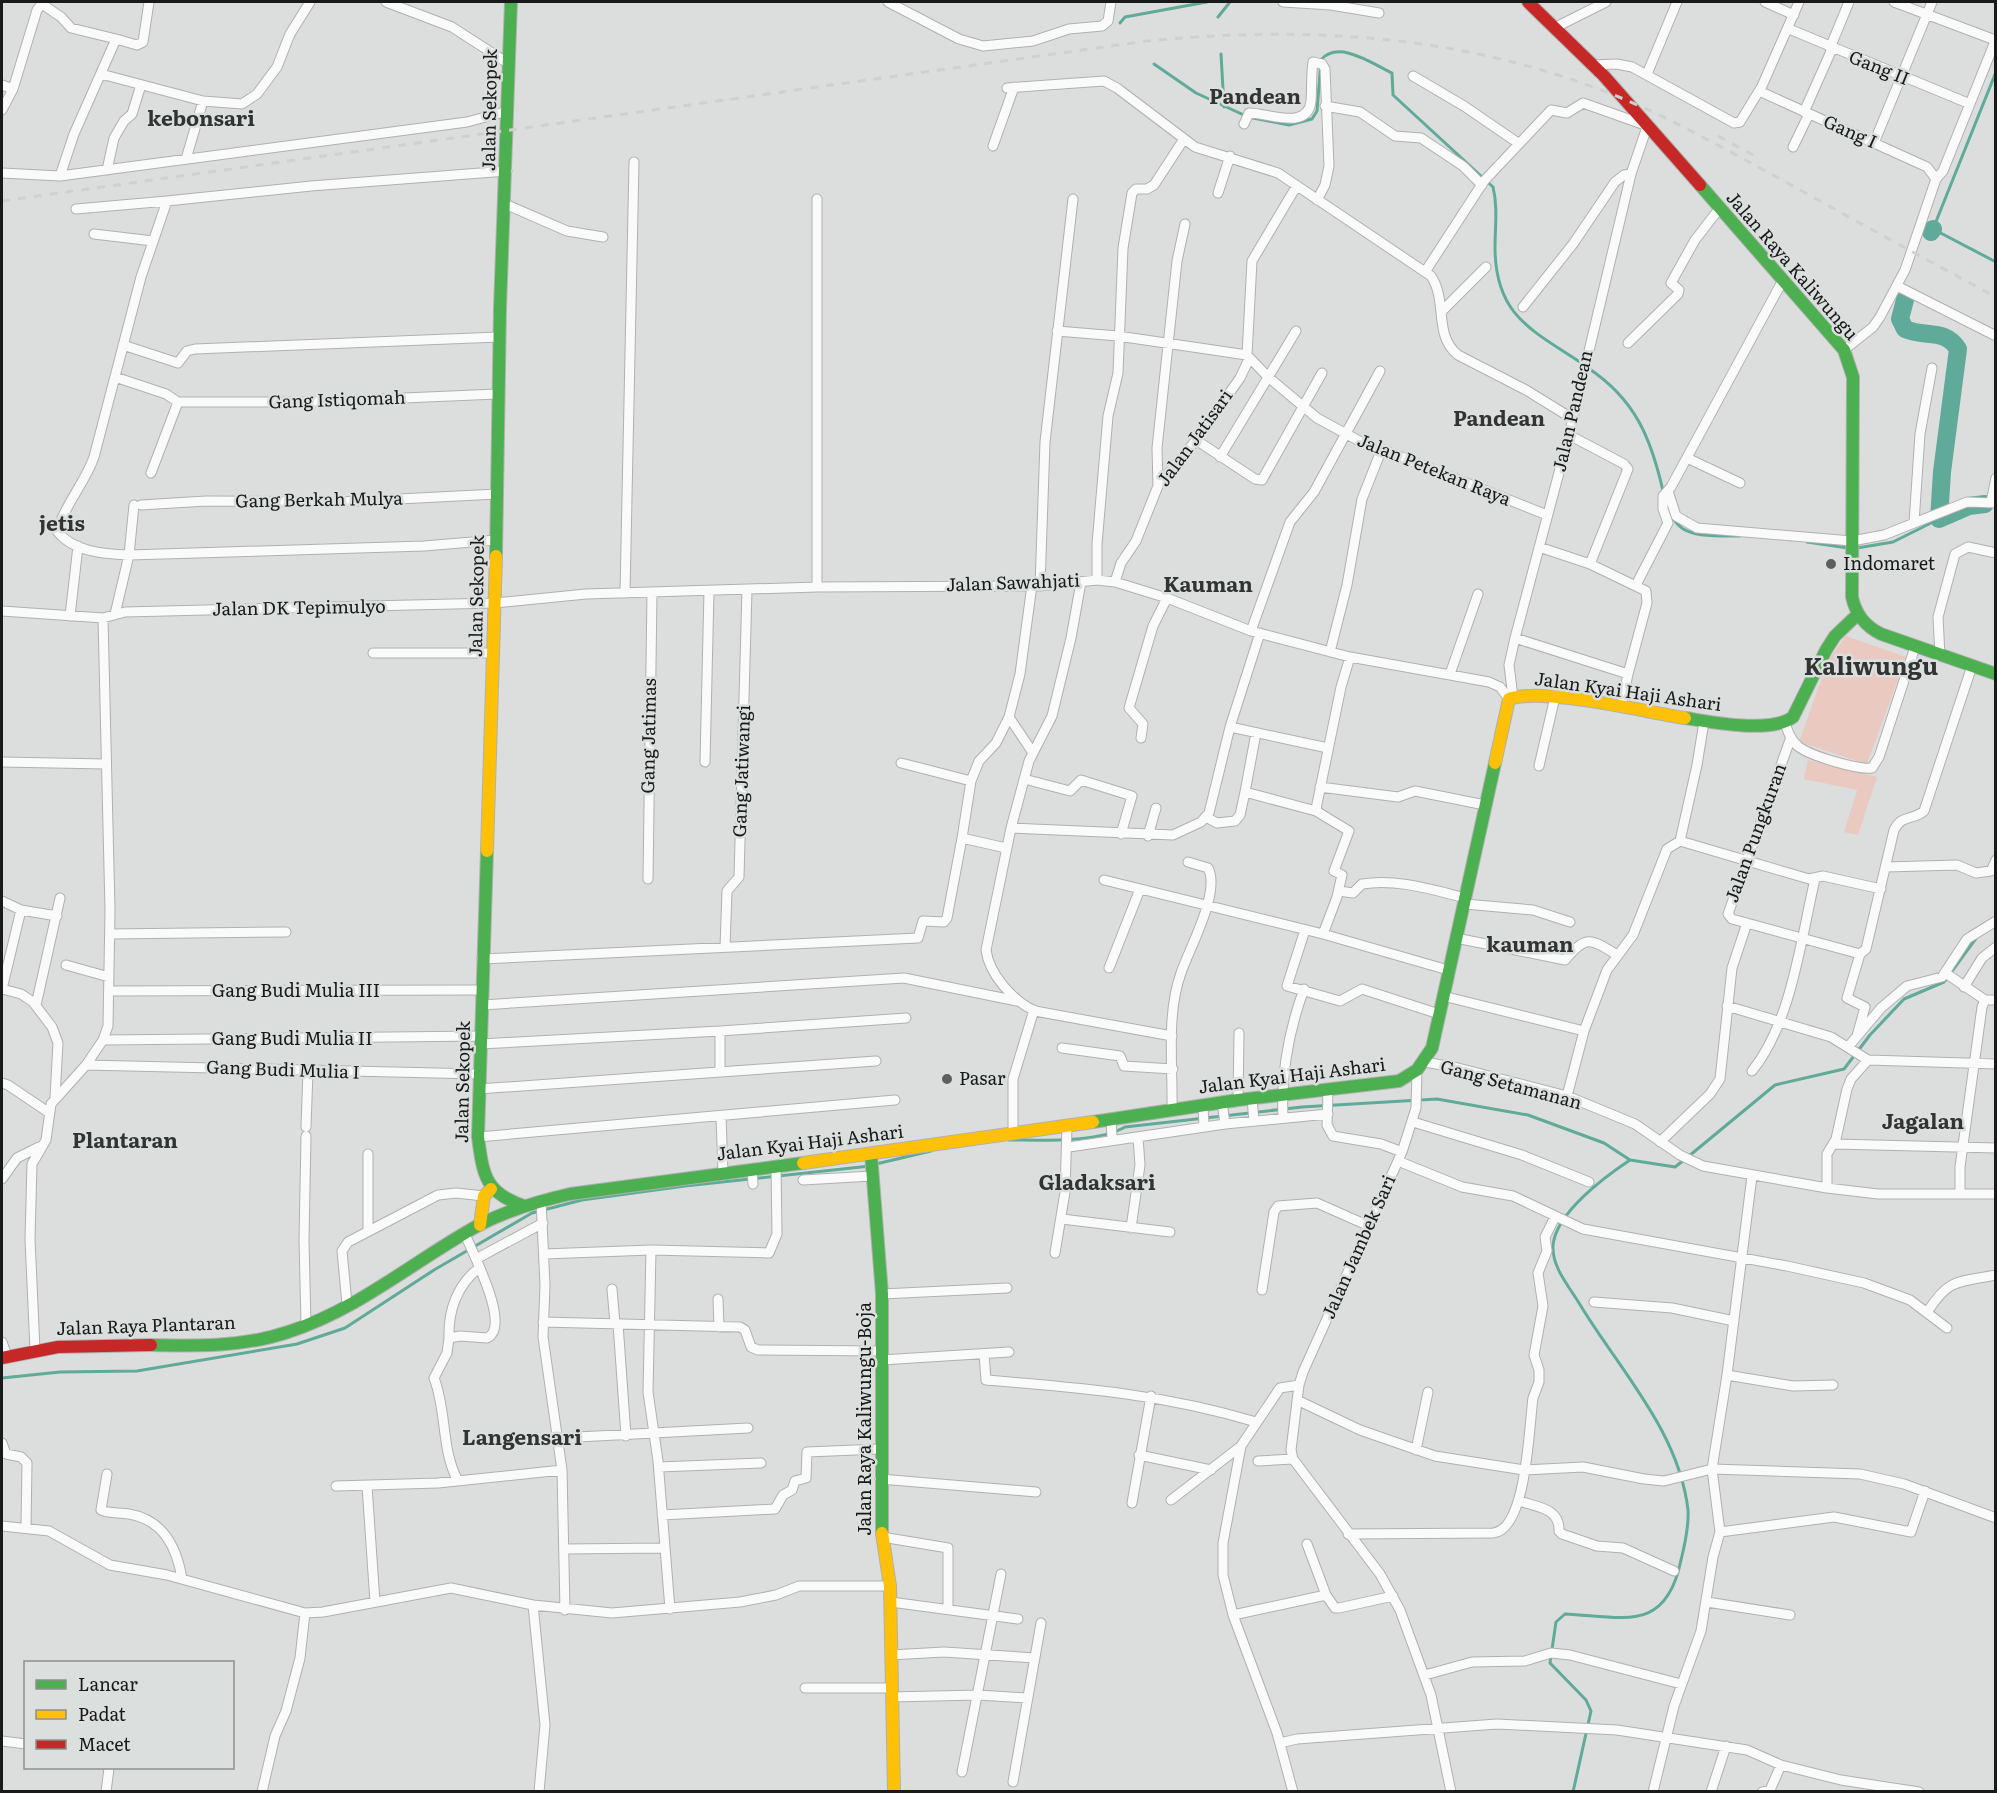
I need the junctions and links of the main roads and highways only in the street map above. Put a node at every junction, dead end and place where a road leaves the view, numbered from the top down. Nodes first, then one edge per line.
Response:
1 (511, 2) edge
2 (1528, 2) edge
3 (1857, 615) junction
4 (1995, 674) edge
5 (872, 1167) junction
6 (487, 1192) junction
7 (524, 1206) junction
8 (480, 1224) junction
9 (4, 1357) edge
10 (894, 1791) edge

1 - 6 main road, Jalan Sekopek
2 - 3 main road, Jalan Raya Kaliwungu
3 - 4 main road
3 - 5 main road, Jalan Kyai Haji Ashari
5 - 7 main road, Jalan Kyai Haji Ashari
5 - 10 main road, Jalan Raya Kaliwungu-Boja
6 - 7 main road
6 - 8 main road
7 - 8 main road, Jalan Kyai Haji Ashari
8 - 9 main road, Jalan Raya Plantaran

